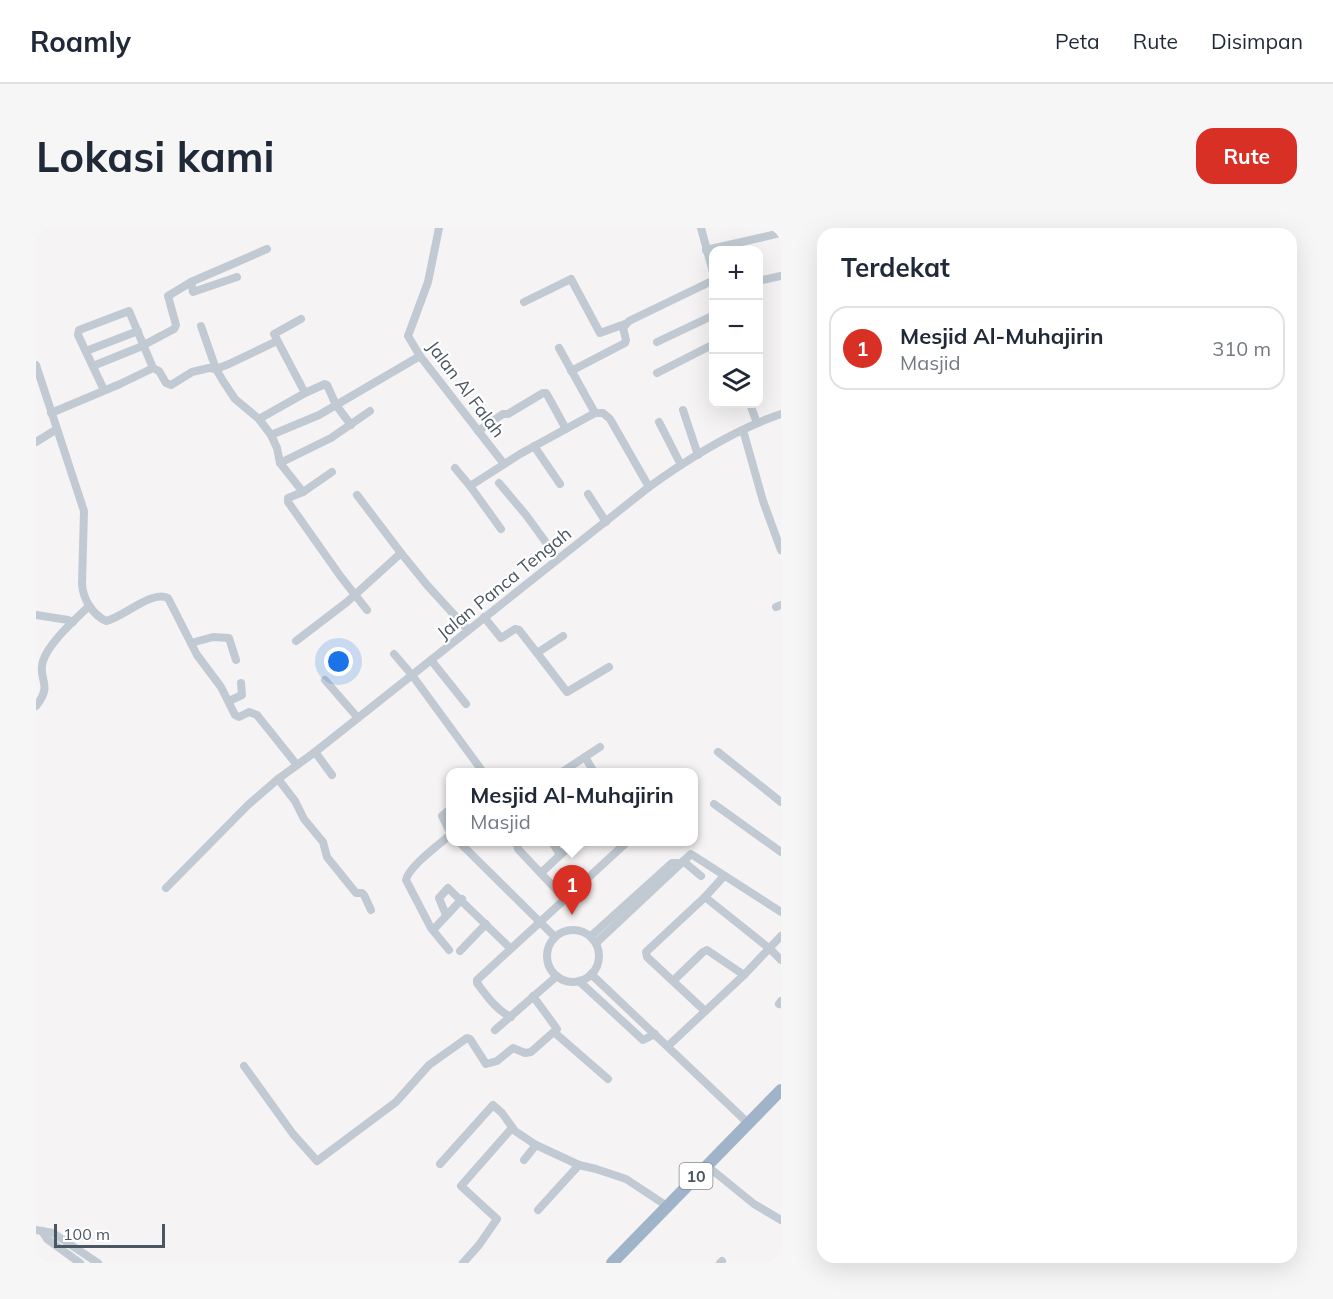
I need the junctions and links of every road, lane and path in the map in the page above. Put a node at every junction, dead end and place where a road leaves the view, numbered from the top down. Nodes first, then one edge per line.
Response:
1 (439, 228) edge
2 (701, 228) edge
3 (781, 233) edge
4 (267, 249) dead end
5 (706, 250) junction
6 (709, 260) edge
7 (781, 276) edge
8 (237, 277) dead end
9 (763, 280) edge
10 (709, 281) edge
11 (191, 282) junction
12 (524, 302) dead end
13 (709, 317) edge
14 (301, 319) dead end
15 (625, 324) junction
16 (201, 326) dead end
17 (138, 332) junction
18 (277, 341) junction
19 (657, 342) dead end
20 (142, 344) junction
21 (709, 347) edge
22 (559, 348) dead end
23 (86, 351) junction
24 (420, 356) junction
25 (36, 365) edge
26 (93, 366) junction
27 (153, 368) junction
28 (216, 369) junction
29 (572, 371) junction
30 (657, 373) dead end
31 (104, 390) junction
32 (305, 393) junction
33 (336, 405) junction
34 (751, 408) edge
35 (683, 410) dead end
36 (370, 411) dead end
37 (595, 412) junction
38 (51, 413) junction
39 (781, 414) edge
40 (259, 419) junction
41 (659, 422) dead end
42 (757, 423) junction
43 (351, 425) junction
44 (57, 429) junction
45 (566, 429) junction
46 (743, 430) junction
47 (478, 431) junction
48 (271, 435) junction
49 (36, 442) edge
50 (534, 446) junction
51 (698, 455) junction
52 (280, 463) junction
53 (504, 464) junction
54 (681, 465) junction
55 (455, 468) dead end
56 (332, 472) dead end
57 (499, 483) dead end
58 (560, 484) dead end
59 (470, 486) junction
60 (649, 487) junction
61 (303, 492) junction
62 (588, 494) dead end
63 (357, 495) dead end
64 (606, 522) junction
65 (501, 529) dead end
66 (781, 550) edge
67 (401, 553) junction
68 (558, 559) junction
69 (355, 595) junction
70 (89, 606) junction
71 (367, 610) dead end
72 (36, 615) edge
73 (484, 617) junction
74 (73, 622) junction
75 (468, 630) junction
76 (563, 636) dead end
77 (296, 640) dead end
78 (190, 643) junction
79 (537, 653) junction
80 (393, 654) dead end
81 (236, 660) dead end
82 (430, 660) junction
83 (609, 667) dead end
84 (412, 675) junction
85 (326, 680) dead end
86 (240, 683) dead end
87 (229, 701) junction
88 (466, 704) dead end
89 (36, 706) edge
90 (358, 718) junction
91 (600, 747) dead end
92 (315, 752) junction
93 (718, 752) dead end
94 (585, 757) junction
95 (297, 765) junction
96 (480, 768) edge
97 (568, 768) edge
98 (592, 768) edge
99 (332, 776) dead end
100 (278, 779) junction
101 (781, 802) edge
102 (714, 804) dead end
103 (446, 812) edge
104 (446, 824) edge
105 (446, 837) edge
106 (466, 846) edge
107 (516, 846) edge
108 (554, 846) edge
109 (570, 846) edge
110 (623, 846) edge
111 (781, 852) edge
112 (560, 855) junction
113 (682, 862) junction
114 (541, 873) junction
115 (701, 876) dead end
116 (724, 876) junction
117 (166, 888) dead end
118 (705, 897) junction
119 (462, 899) junction
120 (565, 899) junction
121 (371, 910) dead end
122 (781, 912) edge
123 (446, 915) junction
124 (540, 922) junction
125 (486, 924) junction
126 (433, 930) junction
127 (781, 936) edge
128 (555, 937) junction
129 (594, 940) junction
130 (510, 948) junction
131 (770, 949) junction
132 (449, 950) dead end
133 (460, 951) dead end
134 (781, 960) edge
135 (591, 974) junction
136 (744, 975) junction
137 (557, 976) junction
138 (579, 981) junction
139 (673, 981) junction
140 (533, 996) junction
141 (705, 1011) junction
142 (511, 1017) junction
143 (495, 1030) dead end
144 (555, 1033) junction
145 (655, 1034) junction
146 (668, 1046) junction
147 (244, 1066) dead end
148 (608, 1079) dead end
149 (780, 1092) edge
150 (749, 1124) junction
151 (512, 1128) junction
152 (536, 1145) junction
153 (524, 1160) dead end
154 (440, 1164) dead end
155 (579, 1166) junction
156 (706, 1166) junction
157 (667, 1206) junction
158 (538, 1210) dead end
159 (781, 1220) edge
160 (39, 1230) edge
161 (80, 1263) edge
162 (98, 1263) edge
163 (463, 1263) edge
164 (612, 1263) edge

1 - 24 street, Jalan Al Falah
2 - 5 street
3 - 5 street
4 - 11 street
5 - 6 street
7 - 9 street
8 - 11 street
10 - 15 street
11 - 20 street
12 - 15 street
13 - 19 street
14 - 18 street
15 - 29 street
16 - 28 street
17 - 20 street
17 - 23 street
17 - 23 street
18 - 28 street
18 - 32 street
20 - 26 street
20 - 27 street
21 - 30 street
22 - 29 street
23 - 26 street
24 - 33 street
24 - 47 street, Jalan Al Falah
25 - 38 street
26 - 31 street
27 - 28 street
27 - 31 street
28 - 40 street
29 - 37 street
31 - 38 street
32 - 33 street
32 - 40 street
33 - 43 street
33 - 48 street
34 - 42 street
35 - 51 street
36 - 43 street
37 - 45 street
37 - 60 street
38 - 44 street
39 - 42 street, Jalan Panca Tengah
40 - 48 street
41 - 54 street
42 - 46 street, Jalan Panca Tengah
43 - 52 street
44 - 49 street
44 - 70 street
45 - 47 street
45 - 50 street
46 - 51 street, Jalan Panca Tengah
46 - 66 street
47 - 53 street, Jalan Al Falah
48 - 52 street
50 - 53 street
50 - 58 street
51 - 54 street, Jalan Panca Tengah
52 - 61 street
53 - 59 street
54 - 60 street, Jalan Panca Tengah
55 - 59 street
56 - 61 street
57 - 68 street
59 - 65 street
60 - 64 street, Jalan Panca Tengah
61 - 69 street
62 - 64 street
63 - 67 street
64 - 68 street, Jalan Panca Tengah
67 - 69 street
67 - 75 street
68 - 73 street, Jalan Panca Tengah
69 - 71 street
69 - 77 street
70 - 74 street
70 - 78 street
72 - 74 street
73 - 75 street, Jalan Panca Tengah
73 - 79 street
74 - 89 street
75 - 82 street, Jalan Panca Tengah
76 - 79 street
78 - 81 street
78 - 87 street
79 - 83 street
80 - 84 street
82 - 84 street, Jalan Panca Tengah
82 - 88 street
84 - 90 street, Jalan Panca Tengah
84 - 96 street
85 - 90 street
86 - 87 street
87 - 95 street
90 - 92 street, Jalan Panca Tengah
91 - 94 street
92 - 95 street, Jalan Panca Tengah
92 - 99 street
93 - 101 street
94 - 97 street
94 - 98 street
95 - 100 street, Jalan Panca Tengah
100 - 117 street, Jalan Panca Tengah
100 - 121 street
102 - 111 street
103 - 104 street
105 - 126 street
106 - 124 street
107 - 114 street
108 - 112 street
109 - 112 street
110 - 120 street
112 - 114 street
113 - 115 street
113 - 116 street
113 - 129 street
114 - 120 street
116 - 118 street
116 - 122 street
118 - 131 street
118 - 139 street
119 - 123 street
119 - 123 street
119 - 125 street
120 - 124 street
123 - 126 street
124 - 128 street
124 - 130 street
125 - 130 street
125 - 133 street
126 - 132 street
127 - 131 street
128 - 129 street
128 - 137 street
129 - 135 street
130 - 142 street
131 - 134 street
131 - 136 street
135 - 138 street
135 - 145 street
136 - 139 street
136 - 141 street
137 - 138 street
137 - 140 street
138 - 145 street
139 - 141 street
140 - 142 street
140 - 144 street
141 - 146 street
142 - 143 street
144 - 147 street
144 - 148 street
145 - 146 street
146 - 150 street
149 - 150 highway, 10
150 - 156 highway, 10
151 - 152 street
151 - 154 street
151 - 163 street
152 - 153 street
152 - 155 street
155 - 157 street
155 - 158 street
156 - 157 highway, 10
156 - 159 street
157 - 164 highway, 10
160 - 161 street
160 - 162 street

